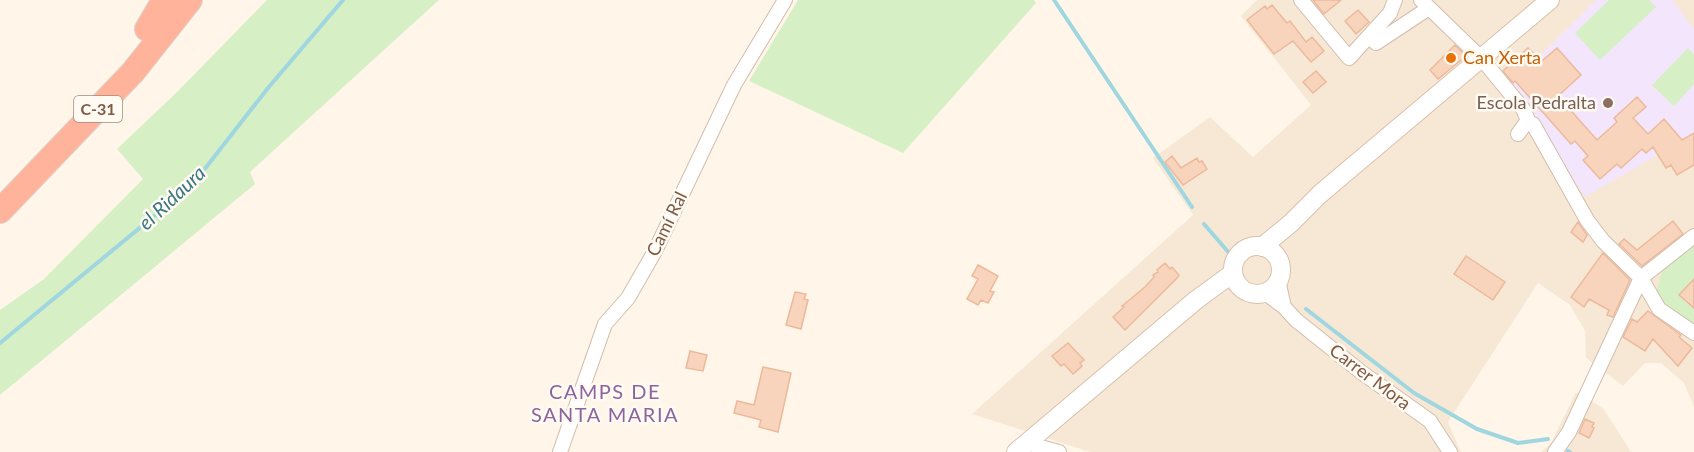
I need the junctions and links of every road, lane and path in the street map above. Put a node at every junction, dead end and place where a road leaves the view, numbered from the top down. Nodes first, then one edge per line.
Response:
1 (164, 0) edge
2 (169, 0) edge
3 (190, 0) edge
4 (204, 0) edge
5 (785, 0) edge
6 (1301, 0) edge
7 (1395, 0) edge
8 (1550, 0) edge
9 (1425, 4) edge
10 (155, 32) junction
11 (1369, 36) junction
12 (1482, 59) junction
13 (1533, 124) dead end
14 (1518, 134) dead end
15 (0, 188) edge
16 (0, 211) edge
17 (1694, 236) edge
18 (1269, 251) junction
19 (1641, 278) junction
20 (1278, 280) junction
21 (1238, 281) junction
22 (1264, 292) junction
23 (1284, 307) junction
24 (1694, 333) edge
25 (1021, 448) edge
26 (560, 452) edge
27 (1059, 452) edge
28 (1450, 452) edge
29 (1555, 452) edge

1 - 10 highway
2 - 10 highway, C-31
3 - 10 highway, C-31
4 - 10 highway
5 - 26 street, Camí Ral
6 - 11 street
7 - 11 street
8 - 12 street
9 - 11 street
9 - 12 street
10 - 15 highway, C-31
10 - 16 highway, C-31
12 - 14 street
12 - 18 street
13 - 19 street
17 - 19 street
18 - 20 street
18 - 21 street
19 - 24 street
19 - 29 street
20 - 22 street
20 - 23 street
21 - 22 street
21 - 25 street
22 - 23 street, Carrer Mora
23 - 28 street, Carrer Mora
25 - 27 street

